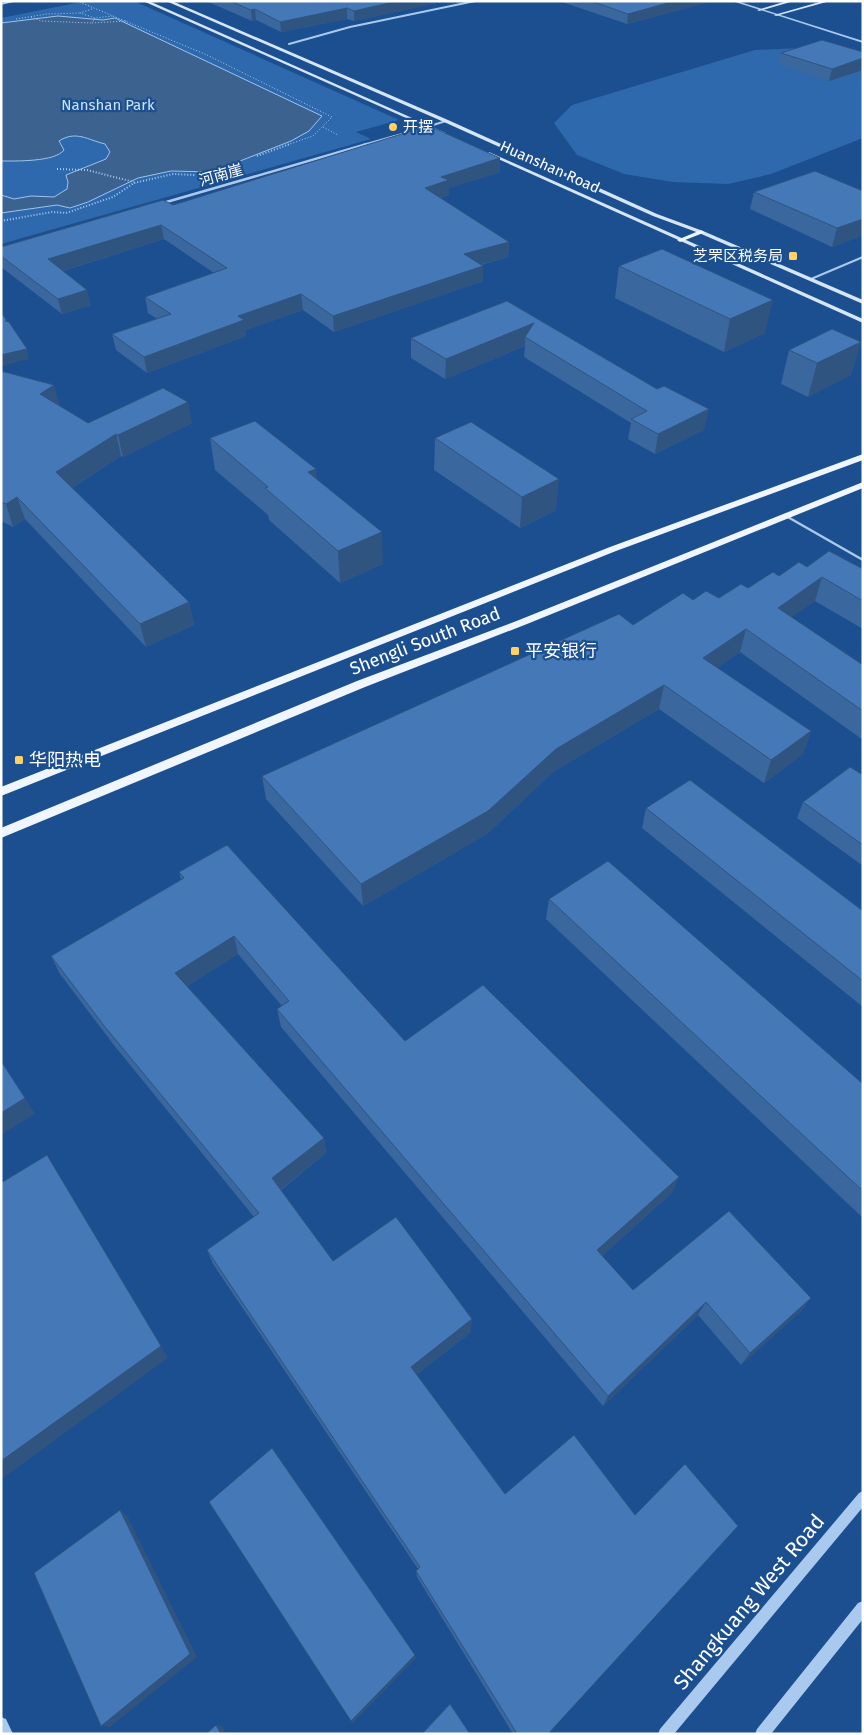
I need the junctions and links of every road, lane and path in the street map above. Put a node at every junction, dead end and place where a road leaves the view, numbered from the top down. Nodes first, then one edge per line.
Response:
1 (13, 1) edge
2 (77, 1) edge
3 (145, 1) edge
4 (168, 1) edge
5 (475, 1) edge
6 (733, 1) edge
7 (792, 1) edge
8 (828, 1) edge
9 (1, 4) edge
10 (92, 9) junction
11 (759, 10) junction
12 (80, 13) junction
13 (776, 15) junction
14 (113, 16) junction
15 (30, 17) junction
16 (95, 18) junction
17 (9, 20) dead end
18 (129, 21) junction
19 (92, 23) junction
20 (863, 42) edge
21 (290, 44) dead end
22 (446, 121) junction
23 (429, 126) junction
24 (447, 134) edge
25 (482, 150) edge
26 (254, 158) dead end
27 (57, 169) dead end
28 (195, 175) dead end
29 (134, 183) junction
30 (158, 205) edge
31 (1, 221) edge
32 (701, 232) junction
33 (680, 240) junction
34 (863, 257) edge
35 (811, 279) junction
36 (863, 301) edge
37 (863, 321) edge
38 (863, 457) edge
39 (863, 485) edge
40 (786, 516) junction
41 (863, 560) edge
42 (1, 792) edge
43 (1, 833) edge
44 (863, 1497) edge
45 (863, 1608) edge
46 (1, 1724) edge
47 (6, 1734) edge
48 (665, 1734) edge
49 (762, 1734) edge

1 - 9 street
2 - 10 path
3 - 23 main road
4 - 22 main road, Huanshan Road
5 - 21 street
6 - 11 street
7 - 11 main road
8 - 13 main road
10 - 12 path
10 - 14 path
11 - 13 street
12 - 15 path
12 - 16 path
13 - 20 street
14 - 16 path
14 - 18 path
15 - 17 path
15 - 19 path
16 - 19 path
18 - 19 path
18 - 26 path
22 - 23 street, 河南崖
22 - 32 main road, Huanshan Road
23 - 24 main road
23 - 30 street, 河南崖
25 - 33 main road, Huanshan Road
27 - 29 path
28 - 29 path
29 - 31 path
32 - 33 main road
32 - 35 main road, Huanshan Road
33 - 37 main road, Huanshan Road
34 - 35 lane
35 - 36 main road, Huanshan Road
38 - 42 main road, Shengli South Road
39 - 40 main road, Shengli South Road
40 - 41 lane
40 - 43 main road, Shengli South Road
44 - 48 street, Shangkuang West Road
45 - 49 street
46 - 47 street

